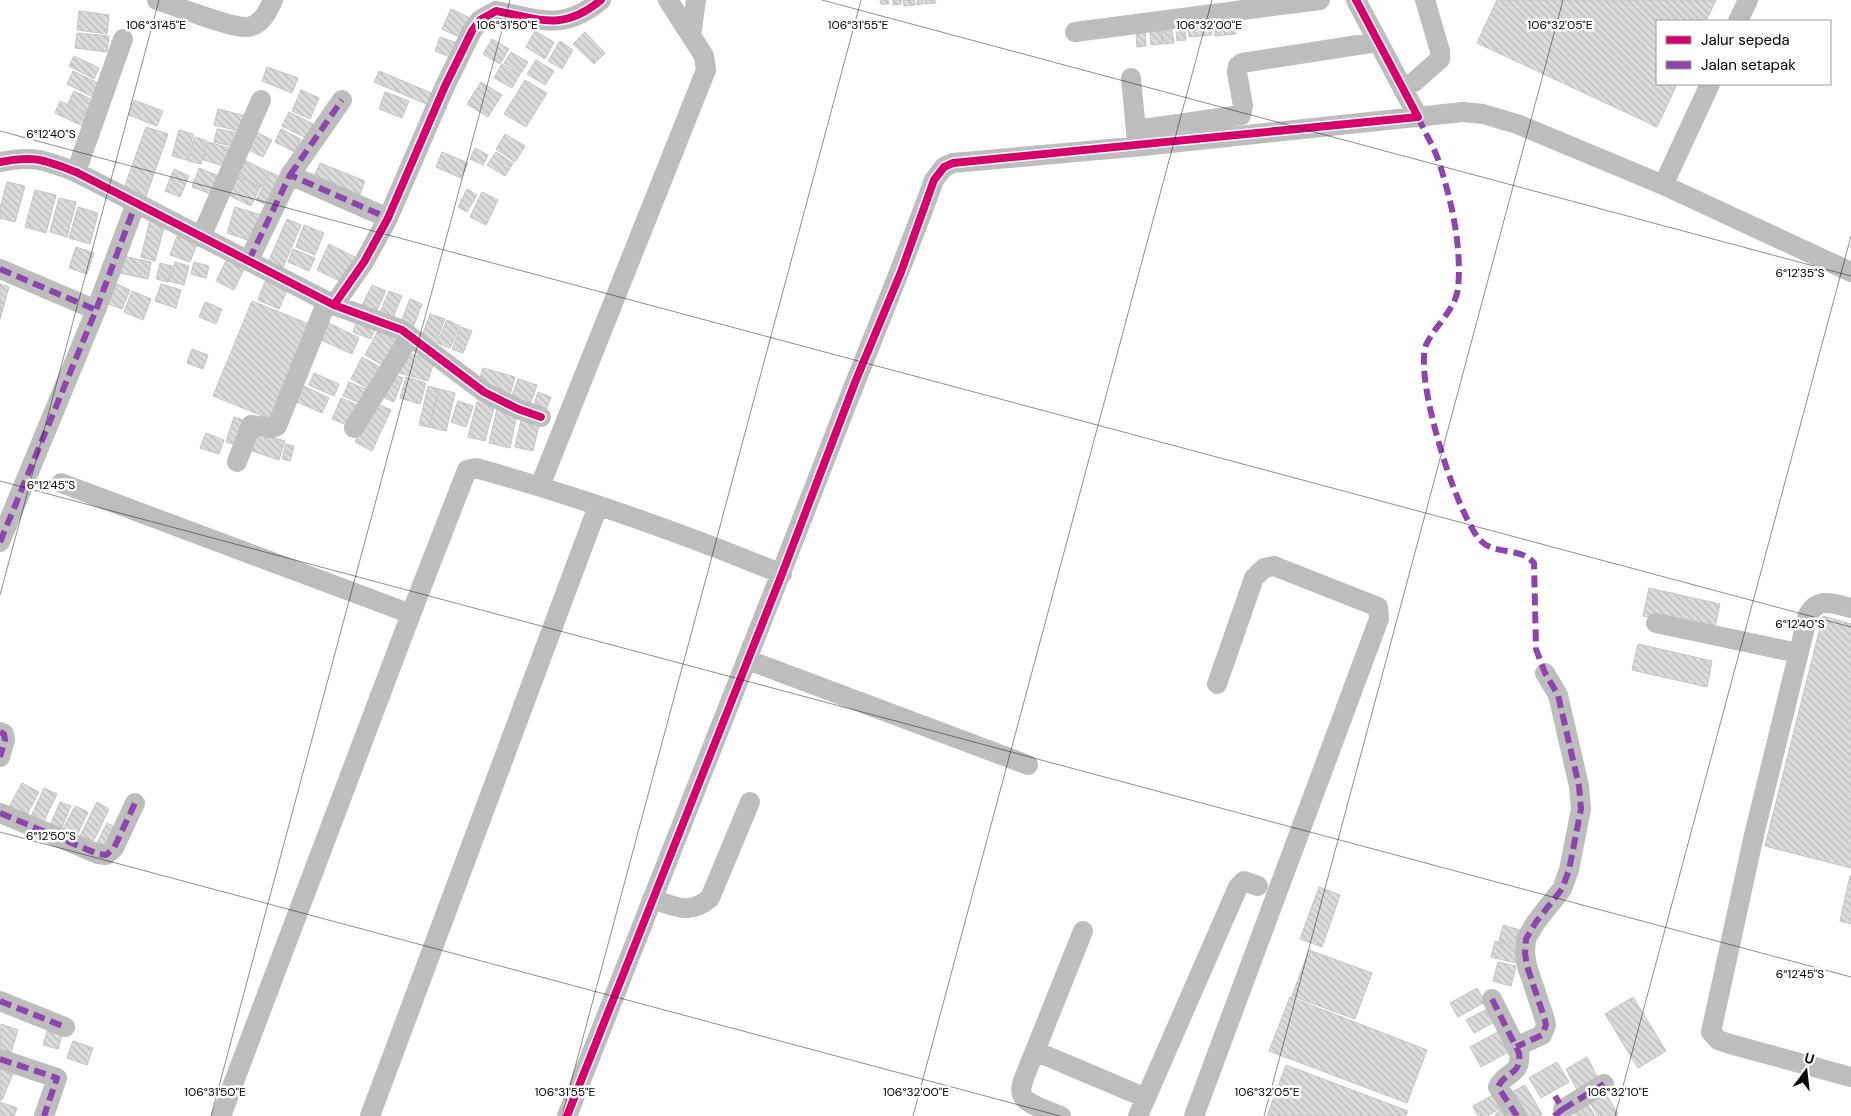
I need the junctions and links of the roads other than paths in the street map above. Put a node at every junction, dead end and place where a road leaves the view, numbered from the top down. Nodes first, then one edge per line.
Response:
1 (157, 0) edge
2 (273, 0) edge
3 (601, 0) edge
4 (668, 0) edge
5 (696, 0) edge
6 (1320, 0) edge
7 (1356, 0) edge
8 (1425, 0) edge
9 (1748, 0) edge
10 (1738, 20) edge
11 (1075, 32) dead end
12 (691, 36) junction
13 (123, 39) dead end
14 (1377, 42) junction
15 (1131, 78) dead end
16 (1710, 85) edge
17 (1404, 87) junction
18 (261, 100) dead end
19 (342, 100) dead end
20 (1418, 118) junction
21 (1137, 138) junction
22 (0, 162) edge
23 (76, 172) junction
24 (290, 175) junction
25 (1661, 184) junction
26 (136, 203) junction
27 (388, 218) junction
28 (202, 237) junction
29 (249, 260) junction
30 (0, 269) edge
31 (1851, 272) edge
32 (330, 303) junction
33 (96, 310) junction
34 (410, 336) junction
35 (540, 417) dead end
36 (354, 428) dead end
37 (237, 462) dead end
38 (61, 483) dead end
39 (540, 486) junction
40 (598, 506) junction
41 (0, 542) edge
42 (782, 574) junction
43 (1851, 608) edge
44 (410, 614) junction
45 (1656, 623) dead end
46 (1798, 653) junction
47 (748, 660) junction
48 (1545, 673) dead end
49 (1216, 684) dead end
50 (0, 732) edge
51 (0, 757) edge
52 (1028, 765) dead end
53 (750, 802) dead end
54 (135, 803) dead end
55 (0, 813) edge
56 (1258, 886) dead end
57 (652, 899) junction
58 (1083, 931) dead end
59 (1492, 999) dead end
60 (0, 1001) edge
61 (65, 1027) dead end
62 (1516, 1047) junction
63 (1034, 1051) junction
64 (0, 1059) edge
65 (1851, 1077) edge
66 (1604, 1084) dead end
67 (1146, 1098) junction
68 (1557, 1107) edge
69 (44, 1116) edge
70 (222, 1116) edge
71 (370, 1116) edge
72 (568, 1116) edge
73 (1061, 1116) edge
74 (1138, 1116) edge
75 (1194, 1116) edge
76 (1517, 1116) edge

1 - 2 street
3 - 27 street
4 - 12 street
5 - 12 street
6 - 11 street
7 - 14 street
8 - 17 street
9 - 10 street
12 - 39 street
13 - 23 street
14 - 17 street
14 - 21 street
15 - 21 street
16 - 25 street
17 - 20 street
18 - 28 street
19 - 24 street
20 - 21 street
20 - 25 street
21 - 42 street
22 - 23 street
23 - 26 street
24 - 27 street
24 - 29 street
25 - 31 street
26 - 28 street
26 - 33 street
27 - 32 street
28 - 29 street
29 - 32 street
30 - 33 street
32 - 34 street
32 - 37 street
33 - 41 street
34 - 35 street
34 - 36 street
38 - 44 street
39 - 40 street
39 - 44 street
40 - 42 street
40 - 71 street
42 - 47 street
43 - 46 street
44 - 70 street
45 - 46 street
46 - 65 street
47 - 52 street
47 - 57 street
48 - 62 street
49 - 75 street
50 - 51 street
53 - 57 street
54 - 55 street
56 - 67 street
57 - 72 street
58 - 63 street
59 - 62 street
60 - 61 street
62 - 76 street
63 - 67 street
63 - 73 street
64 - 69 street
66 - 68 street
67 - 74 street

